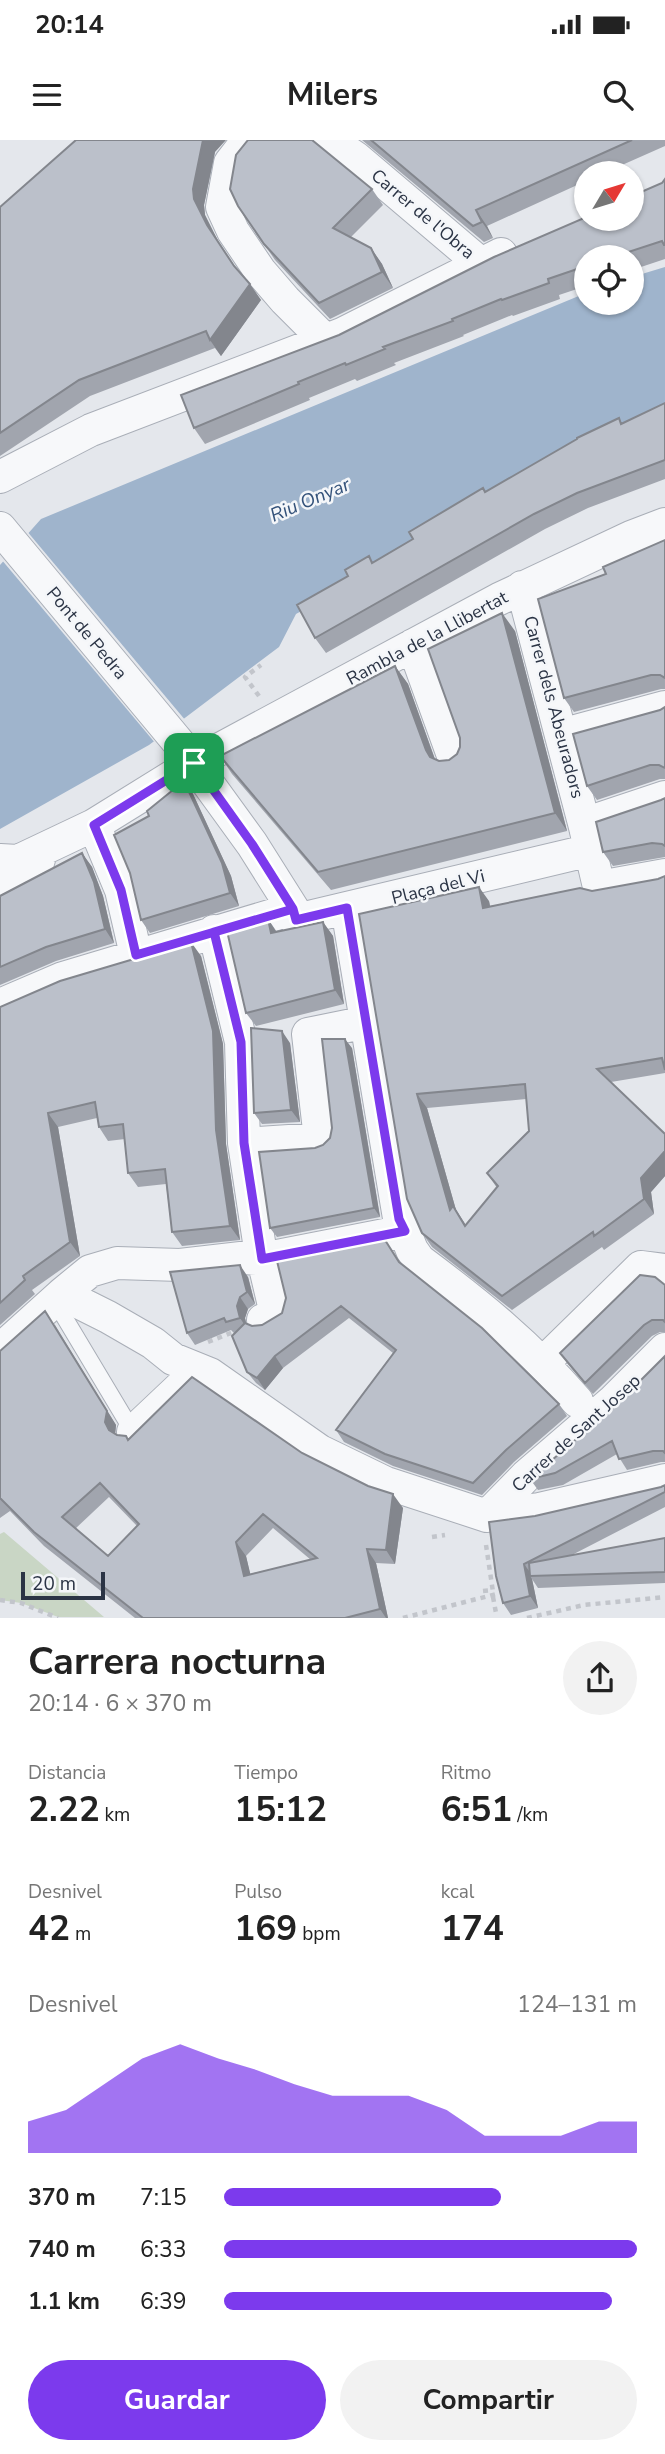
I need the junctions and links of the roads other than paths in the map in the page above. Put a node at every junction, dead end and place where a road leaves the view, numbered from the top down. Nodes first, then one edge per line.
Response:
1 (248, 140) edge
2 (330, 140) edge
3 (522, 245) edge
4 (481, 264) junction
5 (325, 340) junction
6 (0, 477) edge
7 (665, 524) edge
8 (0, 528) edge
9 (522, 587) junction
10 (413, 645) junction
11 (665, 707) edge
12 (561, 735) junction
13 (455, 761) edge
14 (194, 763) junction
15 (665, 797) edge
16 (94, 825) junction
17 (588, 838) junction
18 (15, 860) edge
19 (665, 875) edge
20 (0, 891) edge
21 (347, 908) junction
22 (293, 909) junction
23 (214, 932) junction
24 (136, 955) junction
25 (0, 1005) edge
26 (367, 1023) junction
27 (245, 1144) junction
28 (405, 1231) junction
29 (262, 1259) junction
30 (665, 1270) edge
31 (54, 1301) junction
32 (263, 1320) road end
33 (665, 1349) edge
34 (0, 1350) edge
35 (544, 1362) junction
36 (190, 1371) junction
37 (578, 1401) dead end
38 (133, 1432) joint
39 (665, 1480) edge
40 (486, 1528) junction

1 - 5 street
2 - 4 street, Carrer de l'Obra
3 - 4 street
4 - 5 street
5 - 6 street
7 - 9 street, Rambla de la Llibertat
8 - 14 street, Pont de Pedra
9 - 10 street, Rambla de la Llibertat
9 - 12 street, Carrer dels Abeuradors
10 - 13 street
10 - 14 street, Rambla de la Llibertat
11 - 12 street
12 - 17 street, Carrer dels Abeuradors
14 - 16 street, Rambla de la Llibertat
14 - 22 street, Pont de Pedra
15 - 17 street, Plaça del Vi
16 - 18 street, Rambla de la Llibertat
16 - 24 street
17 - 19 street
17 - 21 street, Plaça del Vi
18 - 20 street
21 - 22 street, Plaça del Vi
21 - 26 street
22 - 23 street
23 - 24 street
23 - 27 street
24 - 25 street
26 - 27 street
26 - 28 street
27 - 29 street
28 - 29 street
28 - 35 street
29 - 31 street
29 - 32 street
30 - 35 street
31 - 34 street
31 - 36 street
31 - 38 lane
33 - 40 street, Carrer de Sant Josep
35 - 37 street
36 - 38 street
36 - 40 street
39 - 40 street

